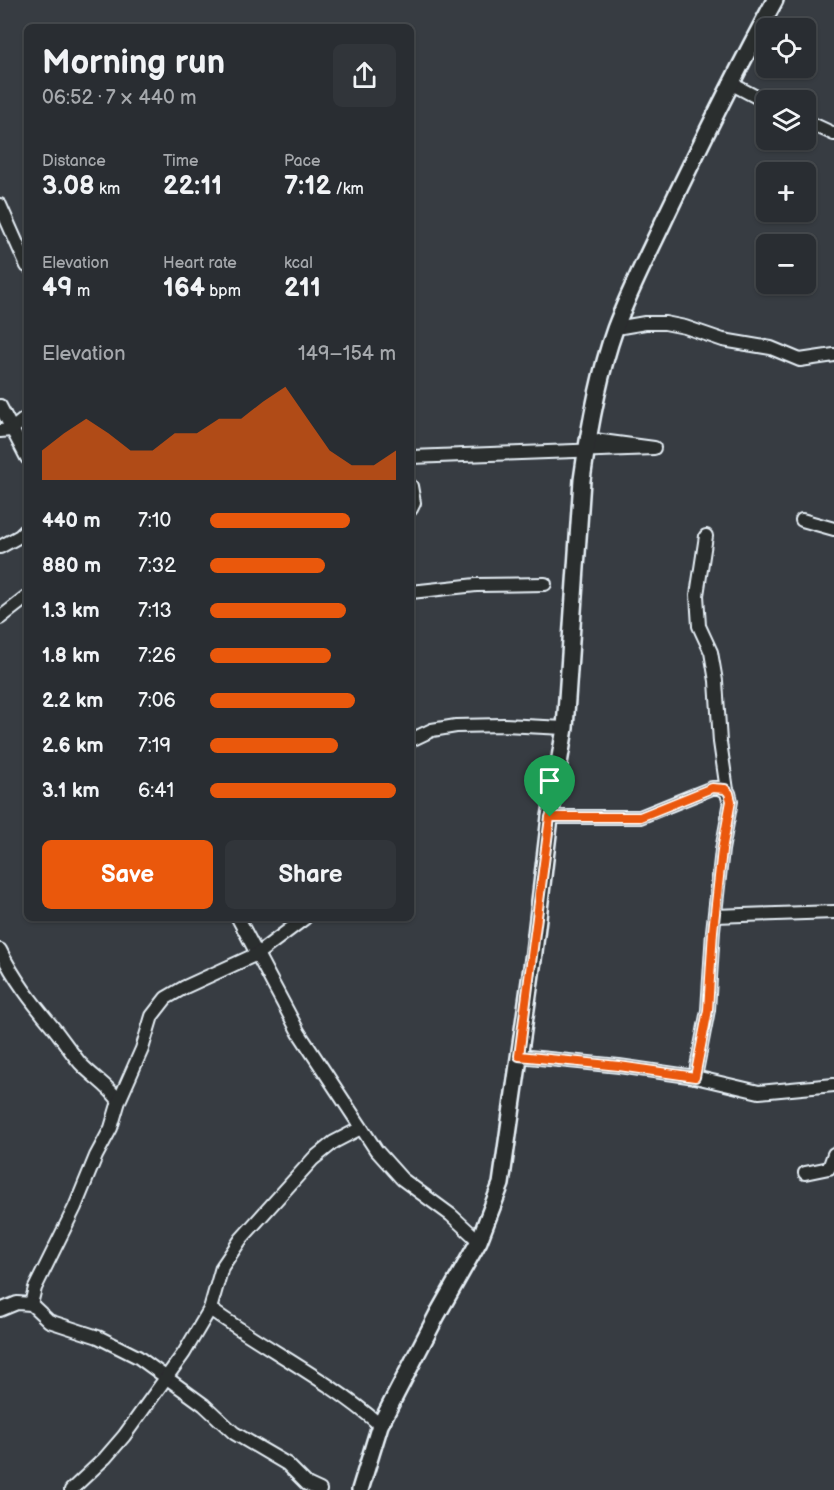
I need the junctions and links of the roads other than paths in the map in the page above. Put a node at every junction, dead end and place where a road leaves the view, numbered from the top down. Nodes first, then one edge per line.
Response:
1 (775, 0) edge
2 (730, 83) junction
3 (756, 97) edge
4 (816, 126) edge
5 (834, 134) edge
6 (0, 204) edge
7 (24, 248) edge
8 (616, 328) junction
9 (834, 355) edge
10 (0, 406) edge
11 (24, 419) edge
12 (5, 431) edge
13 (587, 440) junction
14 (24, 454) edge
15 (414, 457) edge
16 (802, 520) dead end
17 (834, 528) edge
18 (24, 532) edge
19 (706, 536) dead end
20 (0, 547) edge
21 (545, 584) dead end
22 (414, 592) edge
23 (24, 599) edge
24 (0, 618) edge
25 (565, 728) junction
26 (414, 739) edge
27 (729, 801) dead end
28 (550, 817) junction
29 (834, 912) edge
30 (715, 916) junction
31 (240, 921) edge
32 (301, 921) edge
33 (0, 950) edge
34 (257, 954) junction
35 (519, 1056) junction
36 (695, 1077) junction
37 (834, 1085) edge
38 (120, 1101) junction
39 (361, 1128) junction
40 (834, 1154) edge
41 (805, 1173) dead end
42 (479, 1241) junction
43 (31, 1304) junction
44 (210, 1309) junction
45 (0, 1310) edge
46 (168, 1377) junction
47 (380, 1425) junction
48 (72, 1490) edge
49 (320, 1490) edge
50 (360, 1490) edge

1 - 2 street
2 - 3 street
2 - 8 street
4 - 5 street
6 - 7 street
8 - 9 street
8 - 13 street
10 - 12 street
11 - 12 street
12 - 14 street
13 - 15 street
13 - 25 street
16 - 17 street
18 - 20 street
19 - 27 street
21 - 22 street
23 - 24 street
25 - 26 street
25 - 28 street
28 - 30 street
28 - 35 street
29 - 30 street
30 - 36 street
31 - 34 street
32 - 34 street
33 - 38 street
34 - 38 street
34 - 39 street
35 - 36 street
35 - 42 street
36 - 37 street
38 - 43 street
39 - 42 street
39 - 44 street
40 - 41 street
42 - 47 street
43 - 45 street
43 - 46 street
44 - 46 street
44 - 47 street
46 - 48 street
46 - 49 street
47 - 50 street

